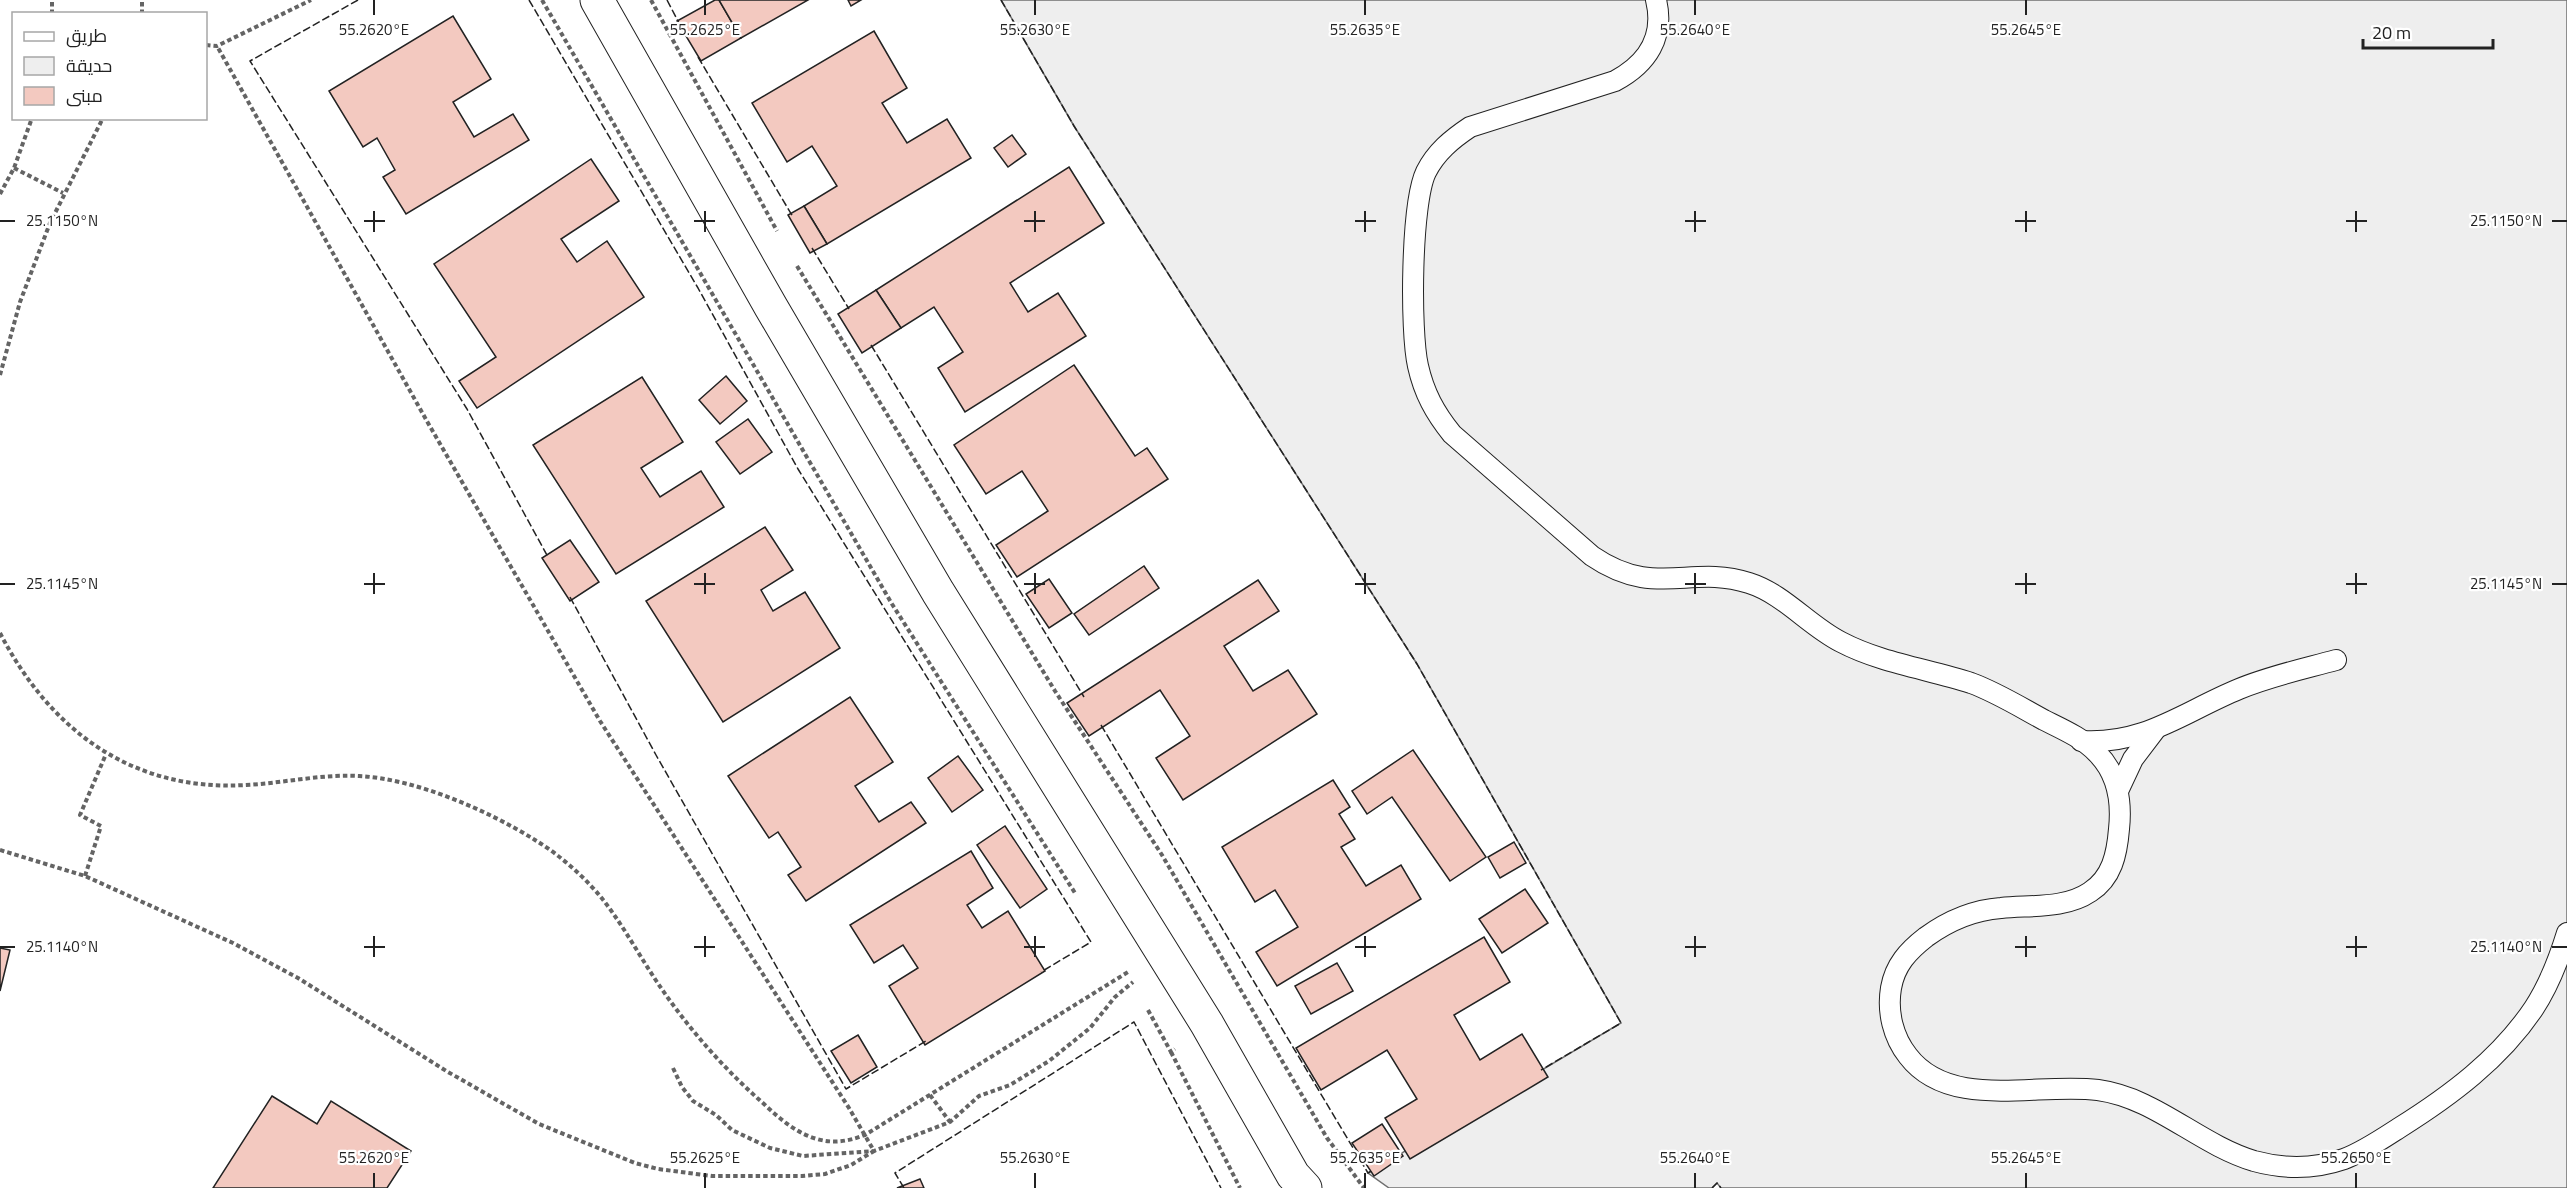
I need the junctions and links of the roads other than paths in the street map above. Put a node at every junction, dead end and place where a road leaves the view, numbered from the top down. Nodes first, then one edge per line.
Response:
1 (597, 0) edge
2 (1656, 0) edge
3 (2336, 660) dead end
4 (2155, 730) junction
5 (2081, 741) junction
6 (2118, 791) junction
7 (2567, 933) edge
8 (1298, 1184) edge

1 - 8 street
2 - 5 lane
3 - 4 lane
4 - 5 lane
4 - 6 lane
5 - 6 lane
6 - 7 lane

